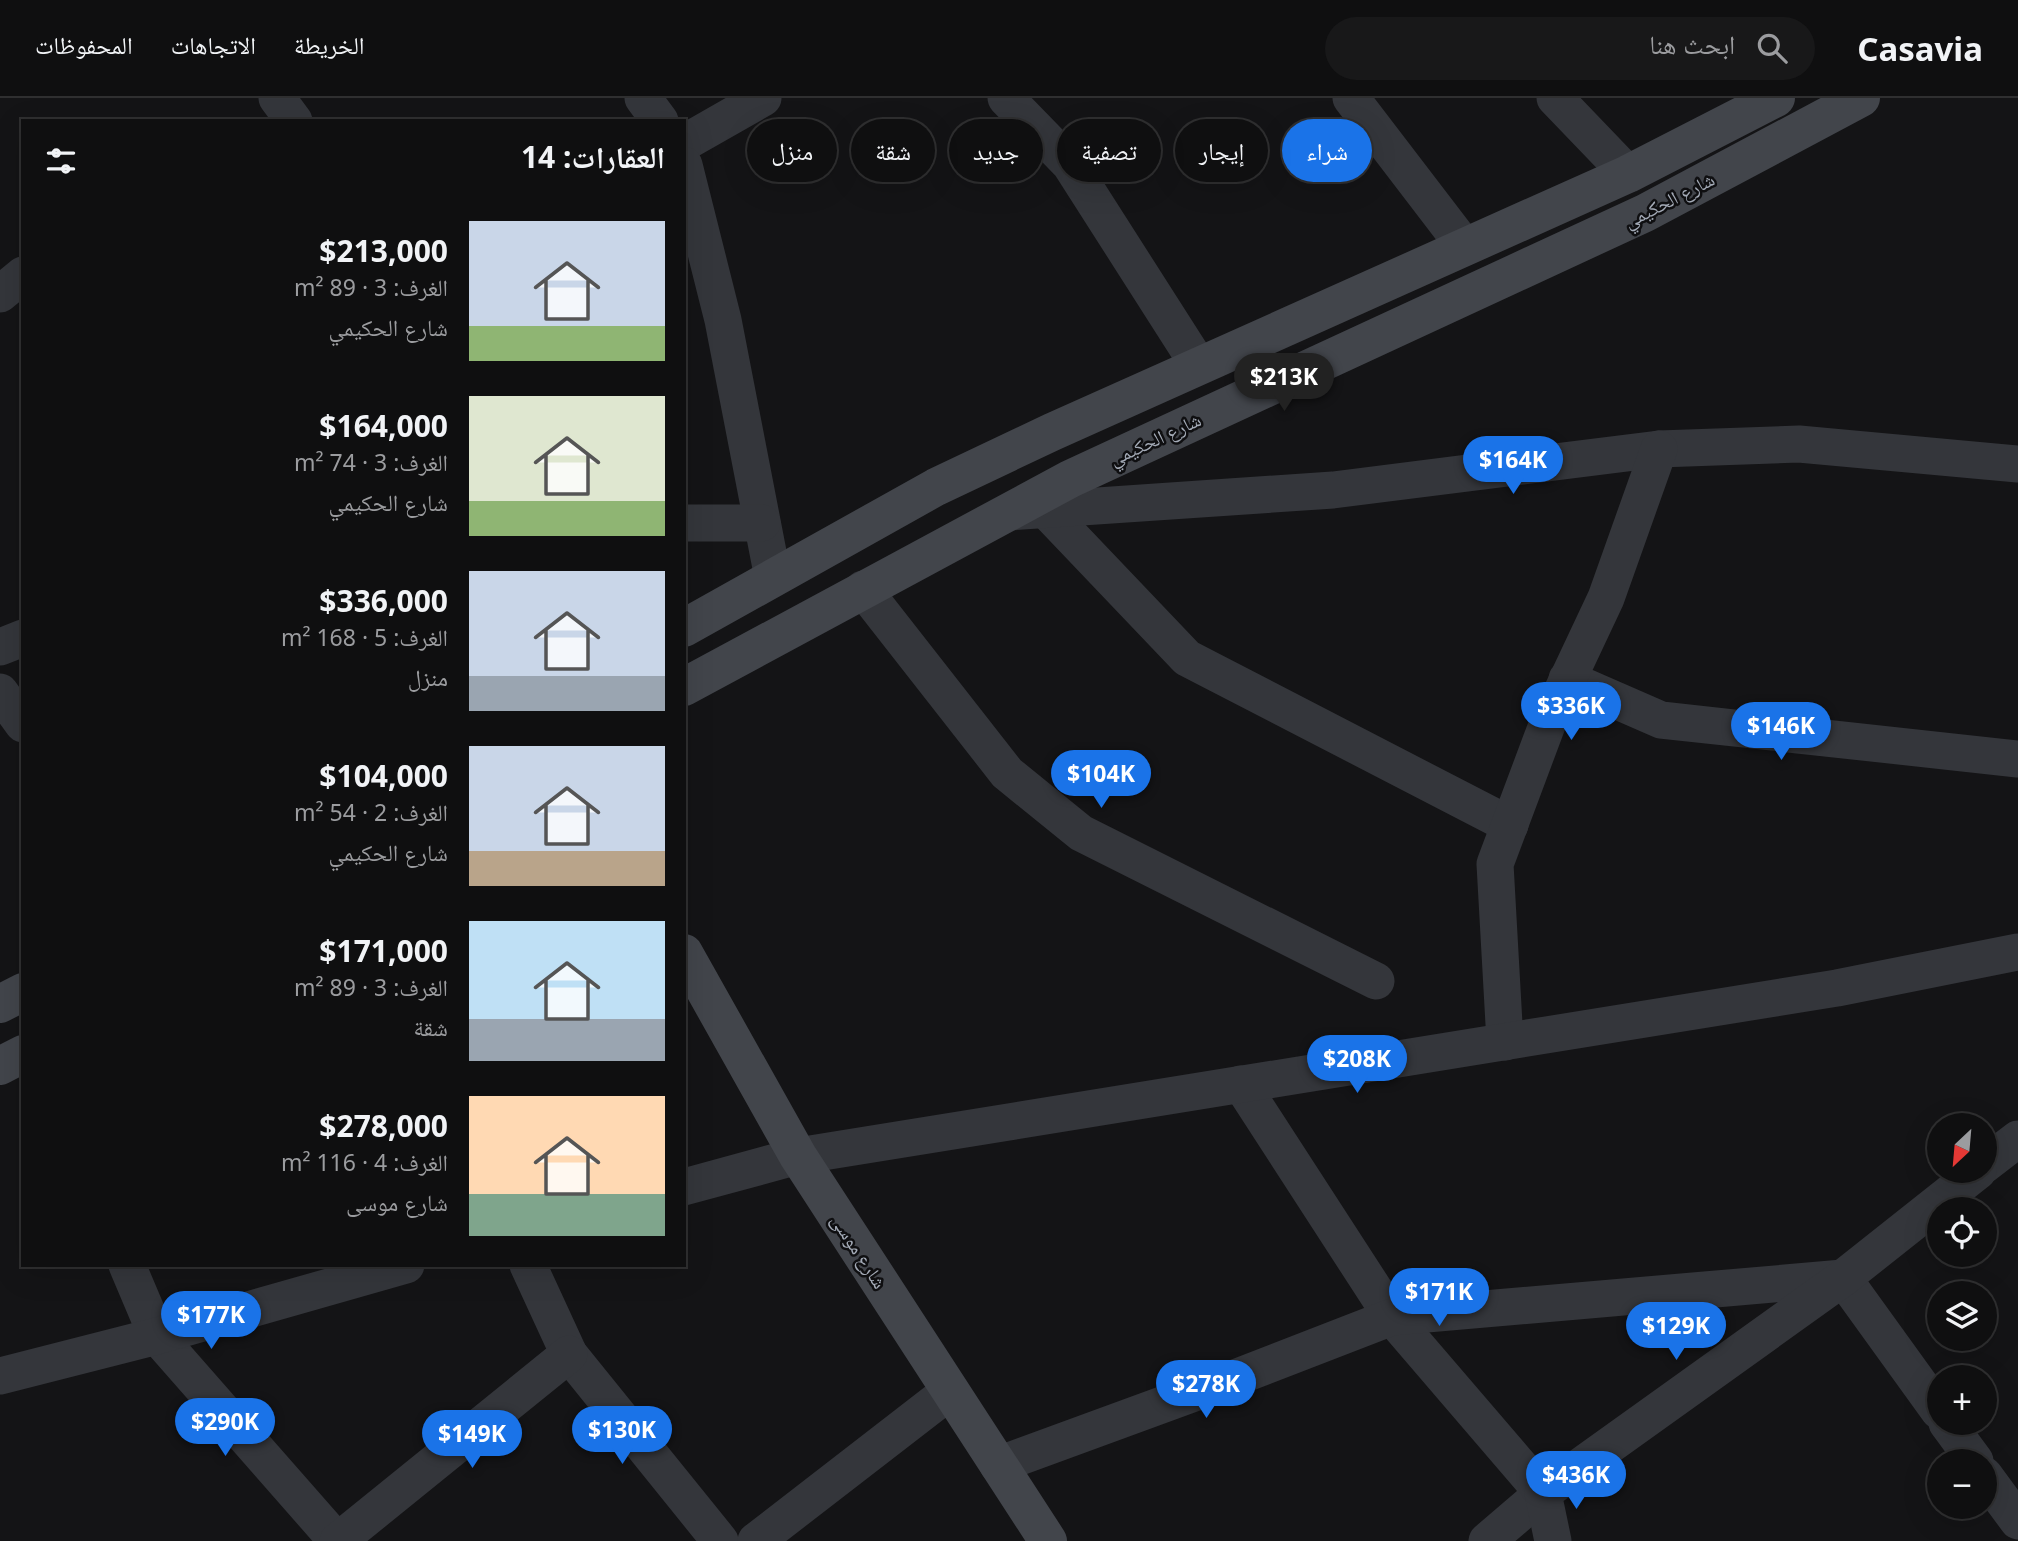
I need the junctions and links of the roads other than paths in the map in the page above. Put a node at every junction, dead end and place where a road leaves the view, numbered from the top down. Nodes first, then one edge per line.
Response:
1 (763, 98) edge
2 (1006, 98) edge
3 (1351, 98) edge
4 (1555, 98) edge
5 (1776, 98) edge
6 (1861, 98) edge
7 (686, 143) edge
8 (686, 173) edge
9 (1628, 174) junction
10 (1465, 247) junction
11 (1199, 366) junction
12 (1659, 449) junction
13 (2018, 464) edge
14 (1027, 510) junction
15 (686, 523) edge
16 (762, 523) junction
17 (773, 579) junction
18 (863, 589) junction
19 (686, 627) edge
20 (21, 640) edge
21 (0, 647) edge
22 (1567, 680) junction
23 (686, 686) edge
24 (0, 692) edge
25 (21, 721) edge
26 (2018, 760) edge
27 (1510, 825) junction
28 (2018, 952) edge
29 (686, 957) edge
30 (1376, 981) dead end
31 (21, 993) edge
32 (0, 1004) edge
33 (1505, 1042) junction
34 (21, 1055) edge
35 (0, 1066) edge
36 (1241, 1084) junction
37 (2018, 1139) edge
38 (1997, 1155) edge
39 (798, 1156) junction
40 (1963, 1183) edge
41 (686, 1186) edge
42 (128, 1267) edge
43 (399, 1267) edge
44 (529, 1267) edge
45 (1843, 1278) junction
46 (1392, 1317) junction
47 (157, 1336) junction
48 (569, 1354) junction
49 (0, 1376) edge
50 (950, 1391) junction
51 (1927, 1394) edge
52 (998, 1465) junction
53 (1543, 1493) junction
54 (1997, 1493) edge
55 (2018, 1521) edge
56 (338, 1541) edge
57 (720, 1541) edge
58 (756, 1541) edge
59 (1048, 1541) edge
60 (1487, 1541) edge
61 (1553, 1541) edge

1 - 7 street
2 - 11 street
3 - 10 street
4 - 9 street
5 - 9 street
6 - 14 street, شارع الحكيمي
8 - 16 street
9 - 10 street
10 - 11 street
11 - 17 street
12 - 13 street
12 - 14 street
12 - 22 street
14 - 18 street, شارع الحكيمي
14 - 27 street
15 - 16 street
16 - 17 street
17 - 19 street
18 - 23 street, شارع الحكيمي
18 - 30 street
20 - 21 street
22 - 26 street
22 - 27 street
24 - 25 street
27 - 33 street
28 - 33 street
29 - 39 street, شارع موسى
31 - 32 street
33 - 36 street
34 - 35 street
36 - 39 street
36 - 46 street
37 - 38 street
39 - 41 street
39 - 50 street, شارع موسى
40 - 45 street
42 - 47 street
43 - 47 street
44 - 48 street
45 - 46 street
45 - 51 street
45 - 53 street
46 - 52 street
46 - 53 street
47 - 49 street
47 - 56 street
48 - 56 street
48 - 57 street
50 - 52 street, شارع موسى
50 - 58 street
52 - 59 street, شارع موسى
53 - 60 street
53 - 61 street
54 - 55 street

